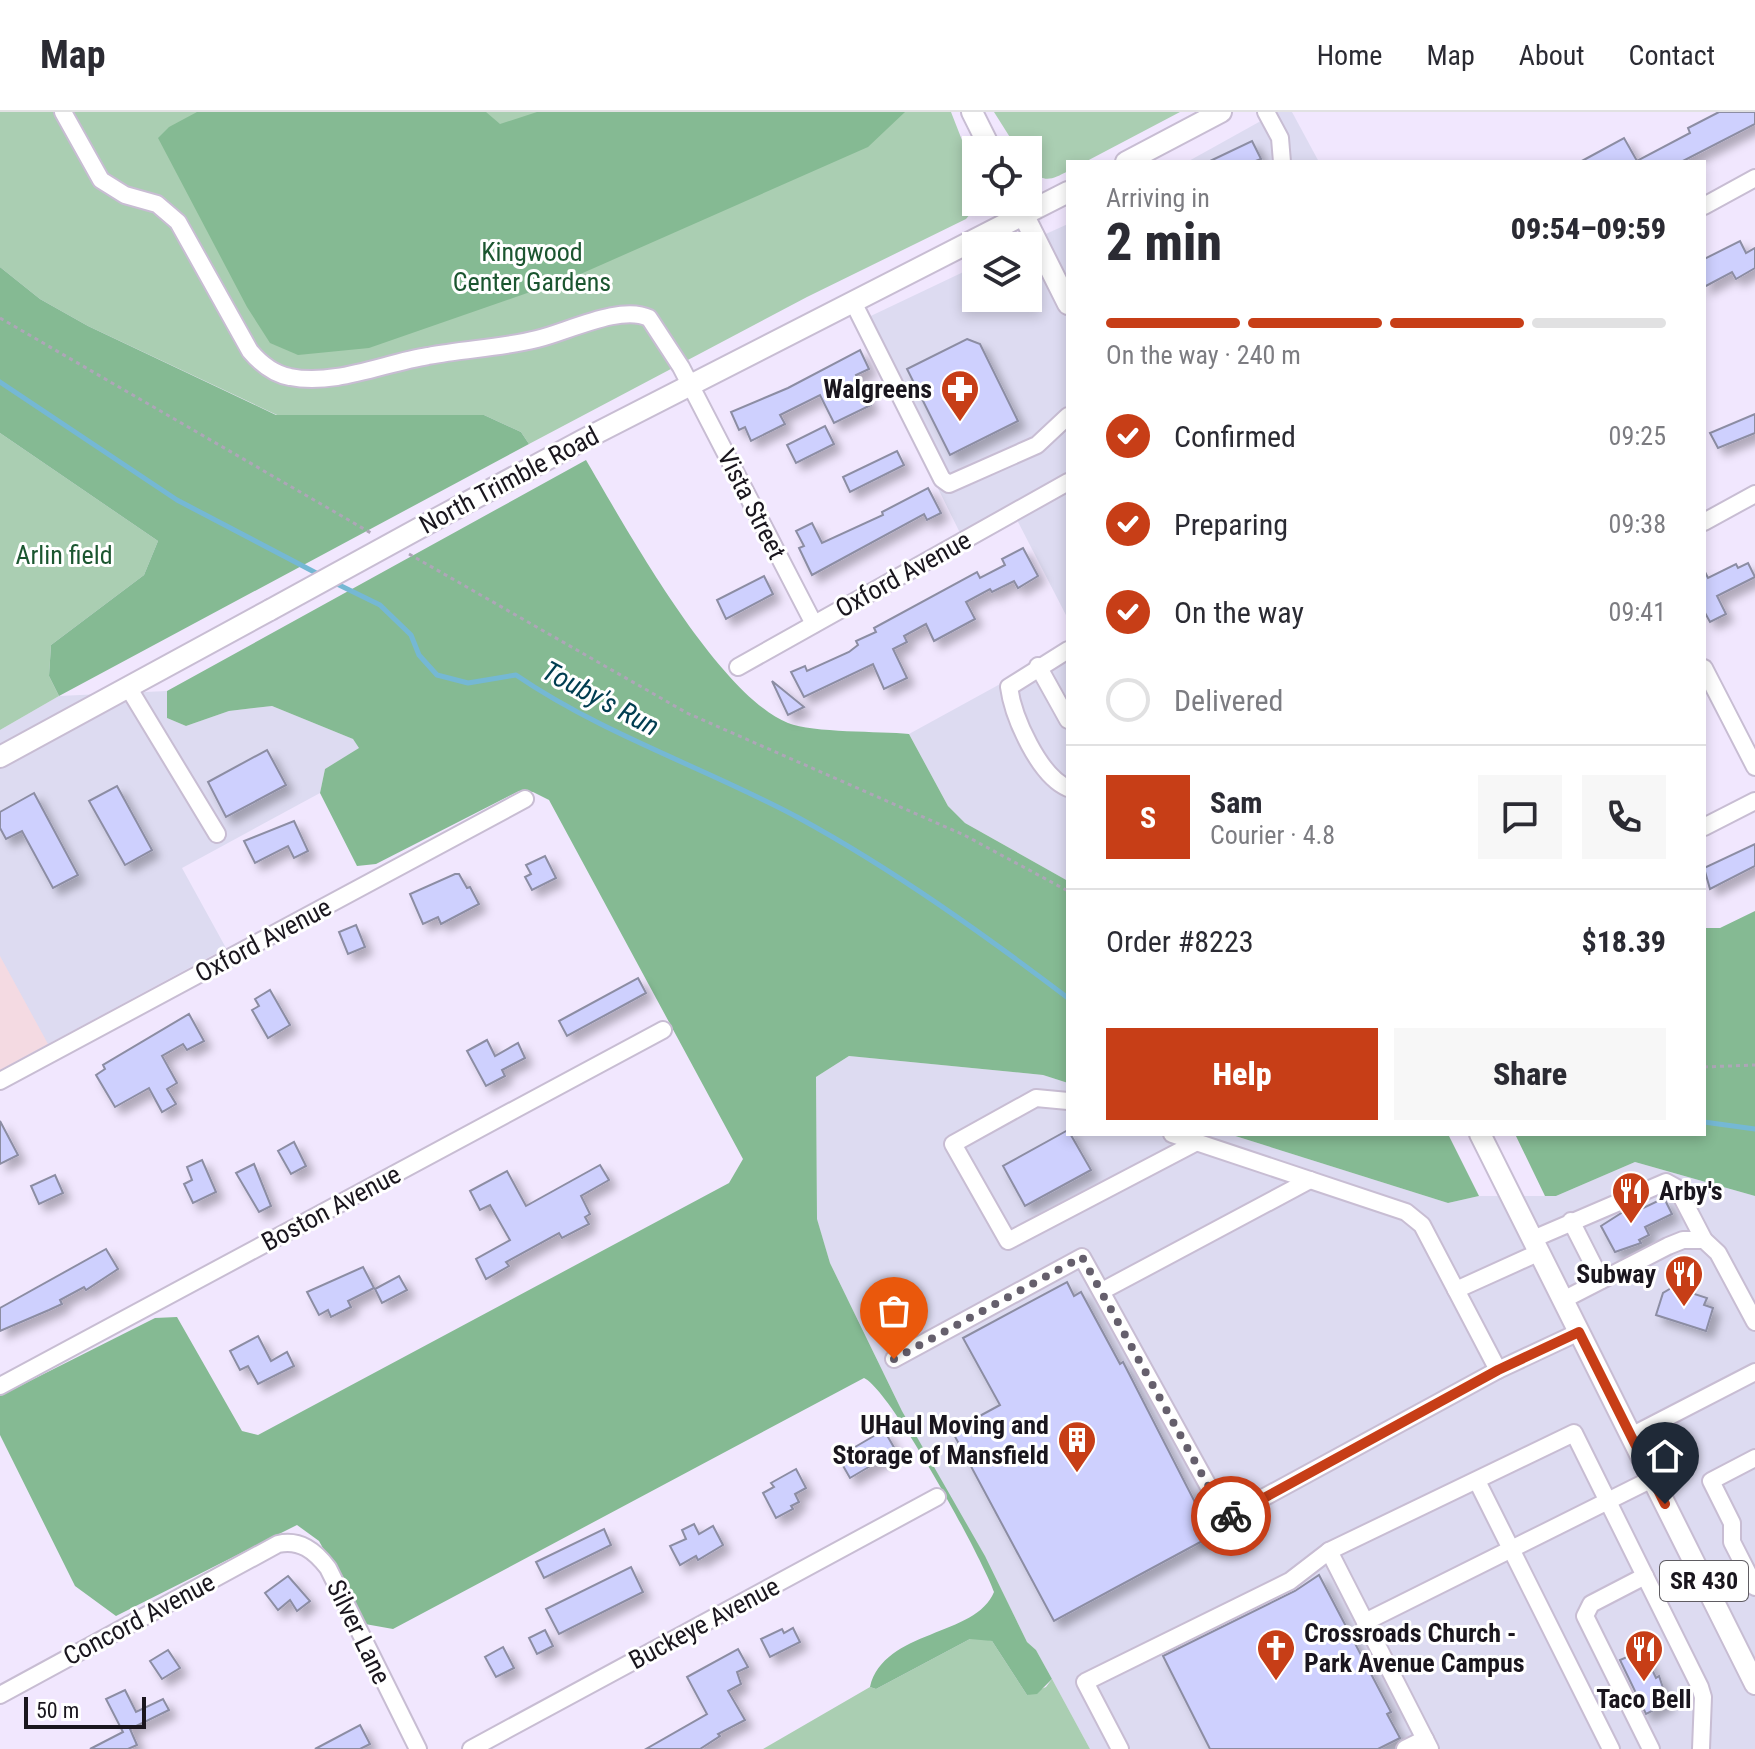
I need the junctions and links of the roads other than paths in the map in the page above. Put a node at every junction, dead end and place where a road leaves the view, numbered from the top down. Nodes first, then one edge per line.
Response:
1 (63, 112) edge
2 (972, 112) edge
3 (1221, 112) edge
4 (1266, 112) edge
5 (984, 136) edge
6 (1130, 160) edge
7 (1282, 160) edge
8 (1755, 178) edge
9 (1066, 193) edge
10 (1042, 201) edge
11 (1706, 205) edge
12 (1006, 216) edge
13 (1024, 216) edge
14 (1066, 300) edge
15 (853, 302) junction
16 (691, 385) junction
17 (1066, 418) edge
18 (1066, 483) edge
19 (1755, 494) edge
20 (1706, 521) edge
21 (814, 624) junction
22 (1066, 651) edge
23 (1038, 666) junction
24 (738, 667) dead end
25 (1706, 675) edge
26 (128, 687) junction
27 (1066, 716) edge
28 (0, 757) edge
29 (1755, 767) edge
30 (1066, 787) edge
31 (525, 799) dead end
32 (1755, 801) edge
33 (1706, 826) edge
34 (217, 834) dead end
35 (663, 1030) dead end
36 (0, 1081) edge
37 (1066, 1101) edge
38 (1178, 1136) edge
39 (1481, 1136) edge
40 (1197, 1142) junction
41 (1310, 1180) junction
42 (1571, 1221) junction
43 (1704, 1240) junction
44 (1536, 1246) junction
45 (1601, 1280) junction
46 (1456, 1290) junction
47 (1102, 1291) junction
48 (1563, 1300) junction
49 (1755, 1322) edge
50 (1579, 1332) junction
51 (894, 1359) dead end
52 (1498, 1370) junction
53 (1755, 1372) edge
54 (0, 1386) edge
55 (1631, 1436) junction
56 (1755, 1458) edge
57 (1652, 1479) junction
58 (1477, 1481) junction
59 (937, 1497) dead end
60 (1608, 1502) junction
61 (278, 1544) joint
62 (1512, 1550) junction
63 (1329, 1551) junction
64 (1645, 1576) junction
65 (1755, 1587) edge
66 (1365, 1622) junction
67 (1755, 1684) edge
68 (0, 1695) edge
69 (1427, 1744) edge
70 (418, 1749) edge
71 (471, 1749) edge
72 (1120, 1749) edge
73 (1405, 1749) edge
74 (1611, 1749) edge
75 (1651, 1749) edge
76 (1701, 1749) edge

1 - 16 street, Vista Street
2 - 5 main road
3 - 6 main road
4 - 7 street
8 - 11 street
9 - 10 main road, North Trimble Road
12 - 15 main road, North Trimble Road
13 - 14 main road
15 - 16 main road, North Trimble Road
15 - 17 street
16 - 21 street, Vista Street
16 - 26 main road, North Trimble Road, bridge
18 - 21 street, Oxford Avenue
19 - 20 street
21 - 24 street, Oxford Avenue
22 - 23 street
23 - 27 street
23 - 30 street
25 - 29 street
26 - 28 main road, North Trimble Road
26 - 34 street
31 - 36 street, Oxford Avenue
32 - 33 street
35 - 54 street, Boston Avenue
37 - 40 street
38 - 40 street
39 - 44 main road, SR 430
40 - 41 street
41 - 46 street
41 - 47 street
42 - 43 street
42 - 44 street
42 - 45 street
43 - 45 street
43 - 49 street
44 - 46 street
44 - 48 main road, SR 430
45 - 48 street
46 - 52 street
47 - 51 street
47 - 52 street
48 - 50 main road, SR 430
50 - 52 street
50 - 55 main road, SR 430
53 - 55 street
55 - 57 main road, SR 430
56 - 65 street
57 - 60 street
57 - 67 main road, SR 430
58 - 60 street
58 - 62 street
58 - 63 street
59 - 71 street, Buckeye Avenue
60 - 62 street
60 - 64 street
61 - 68 street, Concord Avenue
61 - 70 street, Silver Lane
62 - 66 street
62 - 74 street
63 - 66 street
63 - 72 street
64 - 75 street
64 - 76 street
66 - 69 street
69 - 73 street

